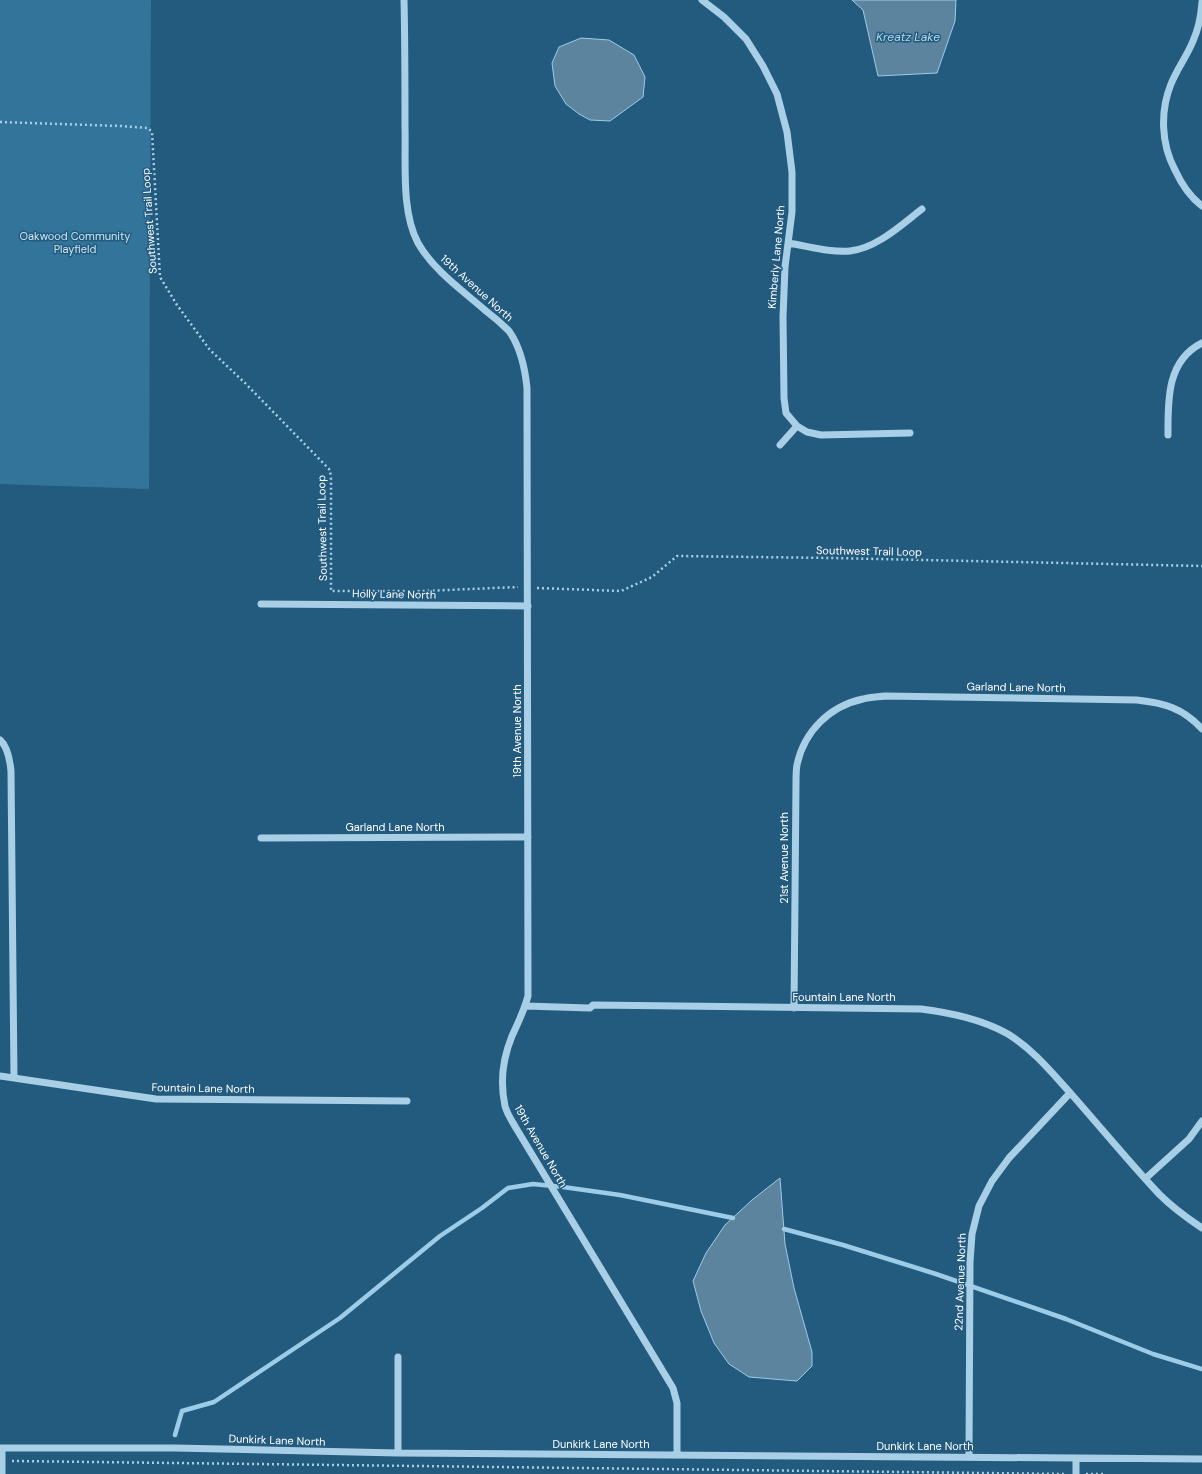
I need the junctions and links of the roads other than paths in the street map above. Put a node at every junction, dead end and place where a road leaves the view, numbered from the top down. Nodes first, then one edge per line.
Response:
1 (404, 0) edge
2 (702, 0) edge
3 (1202, 2) edge
4 (1202, 206) edge
5 (922, 209) dead end
6 (788, 243) junction
7 (1202, 343) edge
8 (796, 426) junction
9 (910, 434) dead end
10 (1168, 435) dead end
11 (780, 445) dead end
12 (261, 604) dead end
13 (528, 606) junction
14 (824, 717) joint
15 (1202, 729) edge
16 (0, 740) edge
17 (528, 837) junction
18 (261, 838) dead end
19 (525, 1006) junction
20 (794, 1008) junction
21 (0, 1076) edge
22 (14, 1078) junction
23 (1070, 1093) junction
24 (407, 1101) dead end
25 (1202, 1121) edge
26 (1146, 1178) junction
27 (1202, 1228) edge
28 (398, 1357) dead end
29 (1, 1448) edge
30 (398, 1453) junction
31 (677, 1455) junction
32 (969, 1457) junction
33 (1076, 1458) junction
34 (1202, 1459) edge
35 (2, 1474) edge
36 (1076, 1474) edge

1 - 13 street, 19th Avenue North
2 - 6 street, Kimberly Lane North
3 - 4 street
5 - 6 street
6 - 8 street, Kimberly Lane North
7 - 10 street
8 - 9 street
8 - 11 street
12 - 13 street, Holly Lane North
13 - 17 street, 19th Avenue North
14 - 15 street, Garland Lane North
14 - 20 street, 21st Avenue North
16 - 22 street
17 - 18 street, Garland Lane North
17 - 19 street, 19th Avenue North
19 - 20 street, Fountain Lane North
19 - 31 street, 19th Avenue North
20 - 23 street, Fountain Lane North
21 - 22 street, Fountain Lane North
22 - 24 street, Fountain Lane North
23 - 26 street, Fountain Lane North
23 - 32 street, 22nd Avenue North
25 - 26 street
26 - 27 street
28 - 30 street
29 - 30 street, Dunkirk Lane North
29 - 35 street
30 - 31 street, Dunkirk Lane North
31 - 32 street, Dunkirk Lane North
32 - 33 street, Dunkirk Lane North
33 - 34 street, Dunkirk Lane North
33 - 36 street

